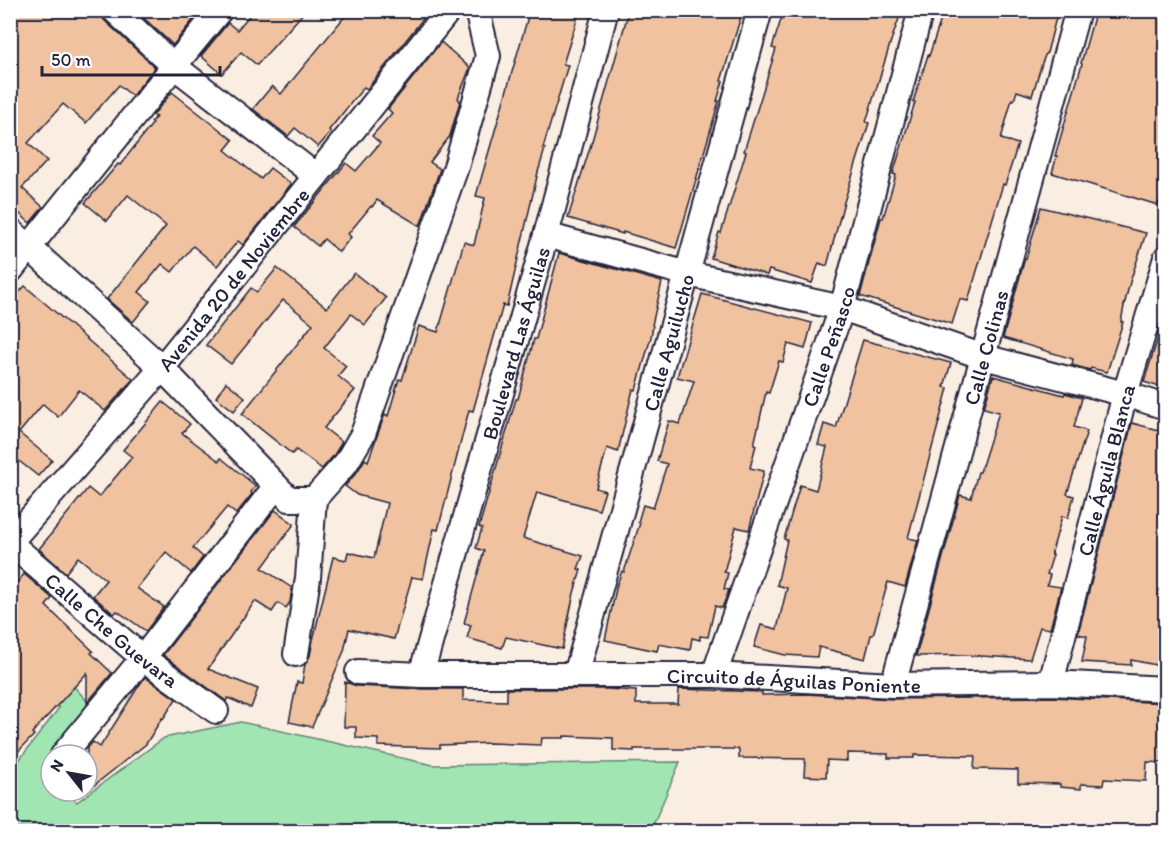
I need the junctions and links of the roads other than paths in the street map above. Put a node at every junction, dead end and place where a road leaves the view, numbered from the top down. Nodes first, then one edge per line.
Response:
1 (114, 10) edge
2 (220, 10) edge
3 (448, 10) edge
4 (477, 10) edge
5 (606, 10) edge
6 (760, 10) edge
7 (921, 10) edge
8 (1078, 10) edge
9 (174, 66) junction
10 (316, 176) junction
11 (10, 230) edge
12 (546, 235) junction
13 (29, 248) junction
14 (1166, 258) edge
15 (10, 271) edge
16 (688, 274) junction
17 (842, 308) junction
18 (984, 357) junction
19 (162, 368) junction
20 (1125, 394) junction
21 (1166, 407) edge
22 (283, 493) junction
23 (314, 499) junction
24 (10, 543) edge
25 (296, 654) dead end
26 (143, 658) junction
27 (358, 672) dead end
28 (422, 675) junction
29 (576, 675) junction
30 (714, 675) junction
31 (1051, 683) junction
32 (893, 685) junction
33 (1166, 688) edge
34 (216, 711) dead end
35 (73, 743) edge

1 - 9 street
2 - 9 street
3 - 10 street, Avenida 20 de Noviembre
4 - 23 street
5 - 12 street, Boulevard Las Águilas
6 - 16 street, Calle Aguilucho
7 - 17 street, Calle Peñasco
8 - 18 street, Calle Colinas
9 - 10 street
9 - 13 street
10 - 19 street, Avenida 20 de Noviembre
11 - 13 street
12 - 16 street
12 - 28 street, Boulevard Las Águilas
13 - 15 street
13 - 19 street
14 - 20 street, Calle Águila Blanca
16 - 17 street
16 - 29 street, Calle Aguilucho
17 - 18 street
17 - 30 street, Calle Peñasco
18 - 20 street
18 - 32 street, Calle Colinas
19 - 22 street
19 - 24 street, Avenida 20 de Noviembre
20 - 21 street
20 - 31 street, Calle Águila Blanca
22 - 23 street
22 - 26 street
23 - 25 street
24 - 26 street, Calle Che Guevara
26 - 34 street, Calle Che Guevara
26 - 35 street
27 - 28 street, Circuito de Águilas Poniente
28 - 29 street, Circuito de Águilas Poniente
29 - 30 street, Circuito de Águilas Poniente
30 - 32 street, Circuito de Águilas Poniente
31 - 32 street, Circuito de Águilas Poniente
31 - 33 street, Circuito de Águilas Poniente

